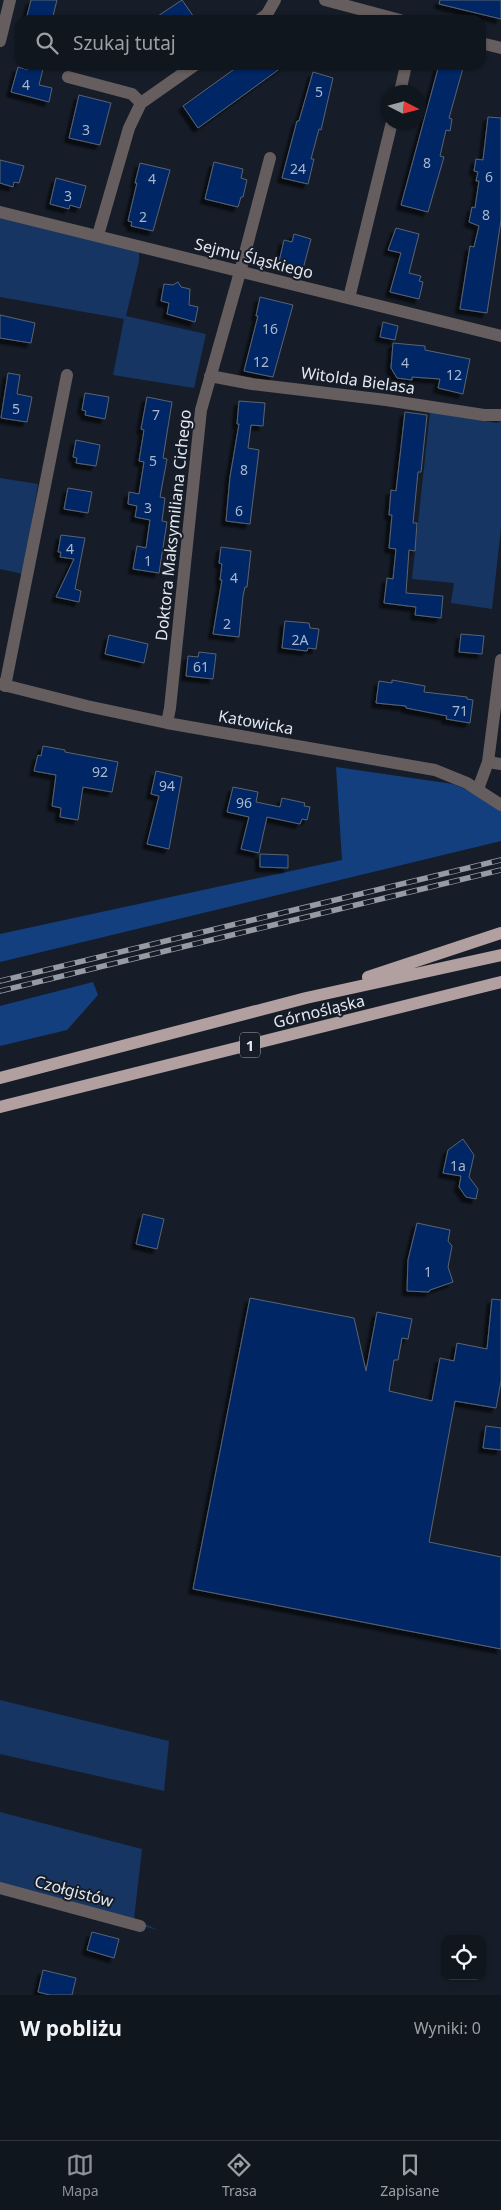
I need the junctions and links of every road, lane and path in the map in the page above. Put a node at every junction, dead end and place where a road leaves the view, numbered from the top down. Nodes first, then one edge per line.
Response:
1 (10, 0) edge
2 (275, 0) edge
3 (325, 0) edge
4 (266, 15) edge
5 (381, 15) edge
6 (0, 41) edge
7 (486, 44) edge
8 (501, 48) edge
9 (187, 70) edge
10 (405, 70) edge
11 (68, 77) dead end
12 (402, 85) edge
13 (141, 103) junction
14 (390, 130) edge
15 (270, 158) dead end
16 (0, 212) edge
17 (98, 235) junction
18 (240, 272) junction
19 (349, 298) junction
20 (501, 336) edge
21 (67, 376) dead end
22 (210, 376) junction
23 (501, 416) edge
24 (501, 660) edge
25 (3, 685) edge
26 (167, 723) junction
27 (488, 762) junction
28 (501, 764) edge
29 (478, 789) junction
30 (501, 805) edge
31 (501, 934) edge
32 (501, 955) edge
33 (501, 982) edge
34 (306, 998) junction
35 (0, 1078) edge
36 (0, 1107) edge
37 (0, 1888) edge
38 (140, 1926) dead end

1 - 6 street
2 - 4 street
3 - 5 street
7 - 8 street
9 - 13 street
10 - 12 street
11 - 13 street
13 - 17 street
14 - 19 street
15 - 18 street, Doktora Maksymiliana Cichego
16 - 17 street, Sejmu Śląskiego
17 - 18 street, Sejmu Śląskiego
18 - 19 street, Sejmu Śląskiego
18 - 22 street, Doktora Maksymiliana Cichego
19 - 20 street, Sejmu Śląskiego
21 - 25 street
22 - 23 street, Witolda Bielasa
22 - 26 street, Doktora Maksymiliana Cichego
24 - 27 street
25 - 26 street, Katowicka
26 - 29 street, Katowicka
27 - 28 street
27 - 29 street
29 - 30 street, Katowicka
31 - 34 main road
32 - 34 main road, Górnośląska / 1
33 - 36 main road, Górnośląska / 1
34 - 35 main road, Górnośląska / 1
37 - 38 street, Czołgistów

